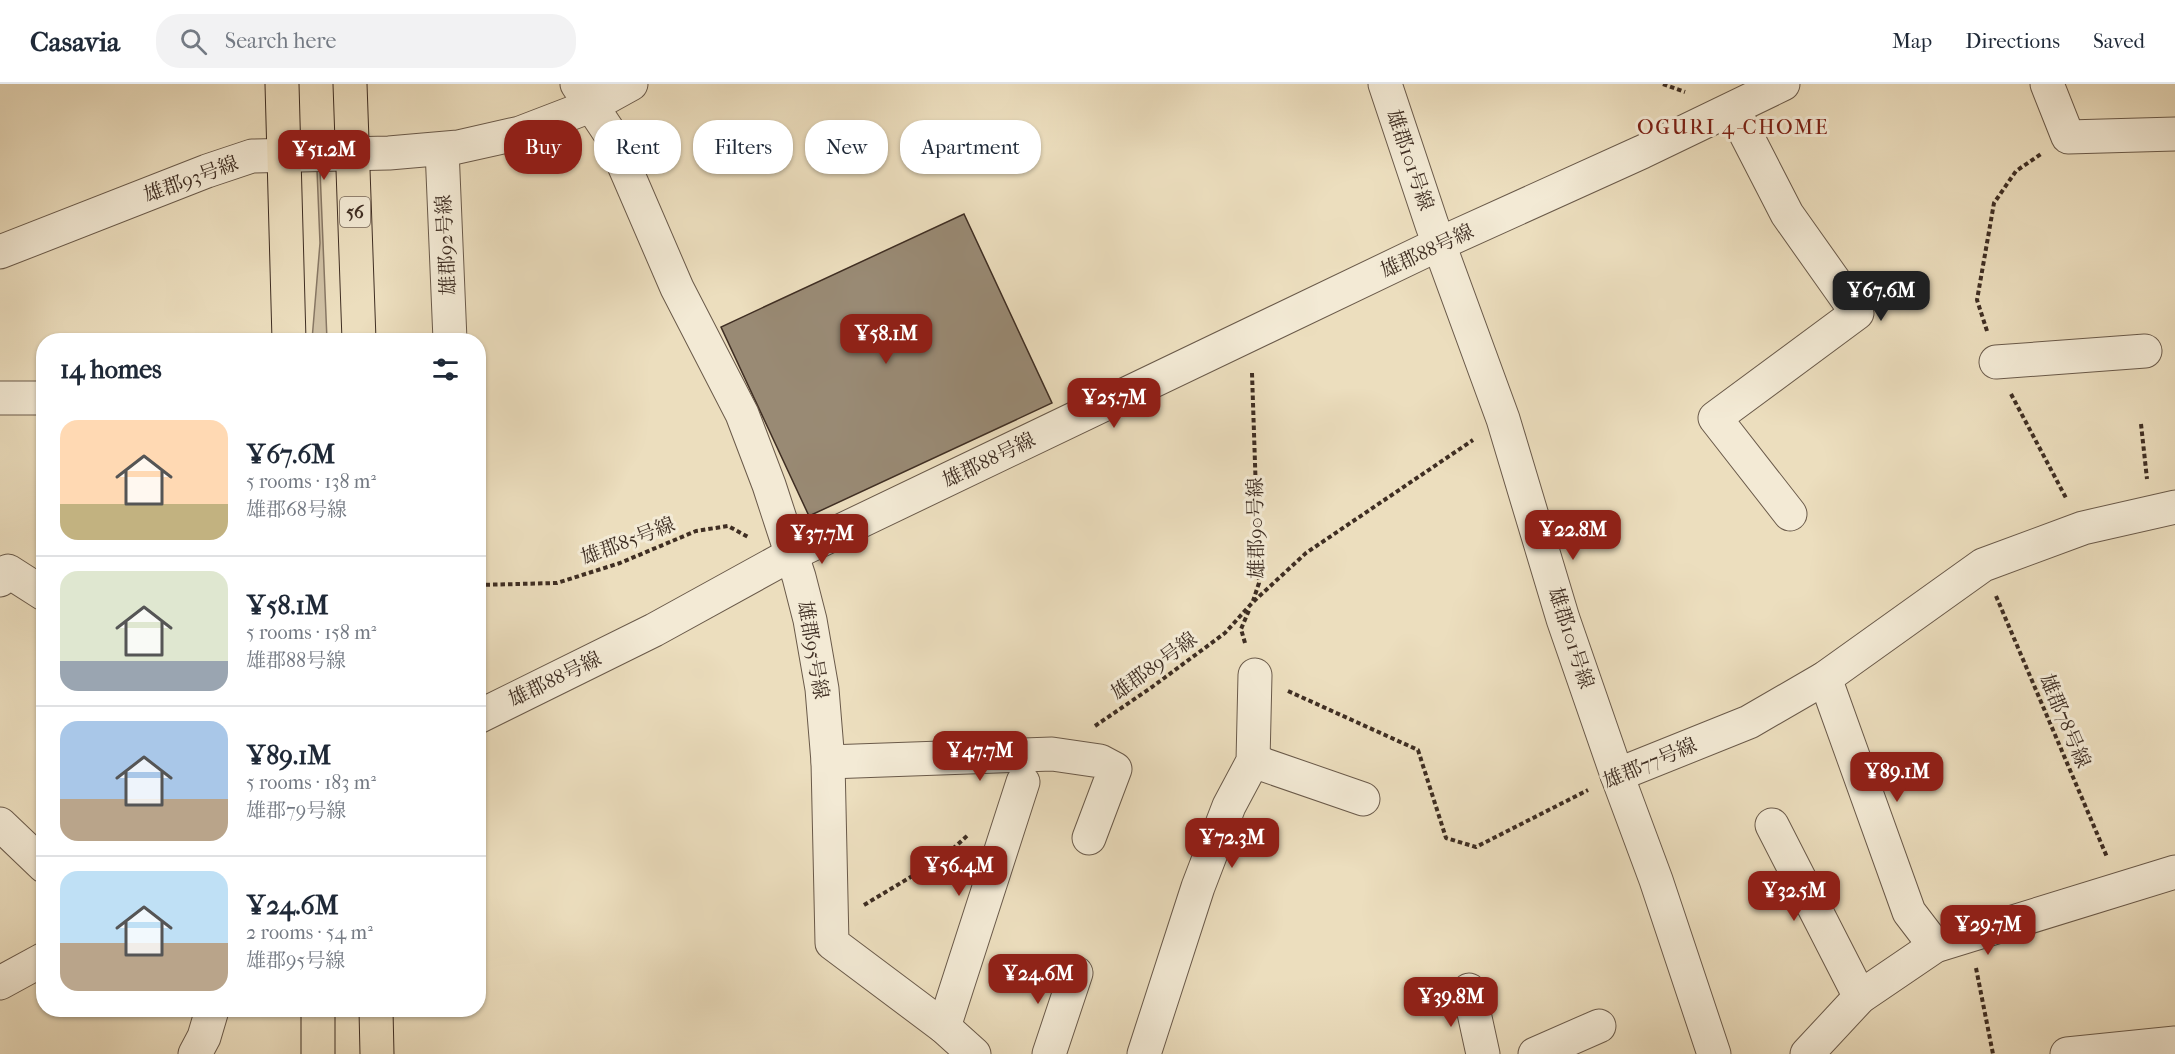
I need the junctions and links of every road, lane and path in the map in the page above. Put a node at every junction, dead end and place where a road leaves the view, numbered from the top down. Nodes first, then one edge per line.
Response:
1 (282, 84) edge
2 (350, 84) edge
3 (631, 84) edge
4 (1385, 84) edge
5 (2047, 84) edge
6 (1775, 86) edge
7 (585, 94) edge
8 (1733, 109) junction
9 (2175, 134) edge
10 (441, 149) junction
11 (354, 155) junction
12 (284, 156) junction
13 (1439, 244) junction
14 (0, 252) edge
15 (289, 333) edge
16 (359, 333) edge
17 (450, 333) edge
18 (1251, 336) junction
19 (2145, 351) dead end
20 (1996, 362) dead end
21 (0, 398) edge
22 (36, 398) edge
23 (1503, 419) junction
24 (2141, 423) dead end
25 (2163, 510) edge
26 (1790, 514) dead end
27 (782, 560) junction
28 (1983, 565) junction
29 (0, 580) edge
30 (486, 585) edge
31 (36, 589) edge
32 (1252, 603) junction
33 (1255, 675) junction
34 (1825, 678) junction
35 (486, 713) edge
36 (1052, 754) junction
37 (1252, 761) junction
38 (828, 762) junction
39 (1617, 776) junction
40 (1023, 782) dead end
41 (1363, 799) dead end
42 (0, 824) edge
43 (1772, 825) dead end
44 (976, 827) dead end
45 (1089, 838) dead end
46 (36, 858) edge
47 (2175, 872) edge
48 (2120, 888) junction
49 (1970, 935) junction
50 (832, 943) junction
51 (1935, 946) junction
52 (36, 963) edge
53 (1076, 973) dead end
54 (0, 983) edge
55 (1469, 990) dead end
56 (1860, 997) junction
57 (210, 1017) edge
58 (318, 1017) edge
59 (376, 1017) edge
60 (1599, 1026) dead end
61 (944, 1027) junction
62 (2175, 1043) edge
63 (195, 1054) edge
64 (318, 1054) edge
65 (377, 1054) edge
66 (974, 1054) edge
67 (1049, 1054) edge
68 (1143, 1054) edge
69 (1483, 1054) edge
70 (1535, 1054) edge
71 (1714, 1054) edge
72 (1807, 1054) edge
73 (1993, 1054) edge
74 (2067, 1054) edge

1 - 12 highway
2 - 11 highway, 56
3 - 7 street, 雄郡93号線
4 - 13 street, 雄郡101号線
5 - 9 street
6 - 8 street, 雄郡88号線
7 - 10 street, 雄郡93号線
7 - 27 street, 雄郡95号線
8 - 13 street, 雄郡88号線
8 - 26 street
10 - 11 street, 雄郡93号線
10 - 17 street, 雄郡92号線
11 - 12 street, 雄郡93号線
11 - 16 highway, 56
12 - 14 street, 雄郡93号線
12 - 15 highway
13 - 18 street, 雄郡88号線
13 - 23 street, 雄郡101号線
18 - 27 street, 雄郡88号線
18 - 32 path, 雄郡90号線
19 - 20 street
21 - 22 street
23 - 32 path, 雄郡89号線
23 - 39 street, 雄郡101号線
24 - 25 path
25 - 28 street, 雄郡77号線
27 - 30 path, 雄郡85号線
27 - 35 street, 雄郡88号線
27 - 38 street, 雄郡95号線
28 - 34 street, 雄郡77号線
28 - 48 path, 雄郡78号線
29 - 31 street
32 - 33 path, 雄郡90号線
32 - 36 path, 雄郡89号線
33 - 37 street
33 - 39 path, 雄郡77号線
34 - 39 street, 雄郡77号線
34 - 51 street
36 - 38 street
36 - 45 street
37 - 41 street
37 - 68 street
38 - 50 street, 雄郡95号線
39 - 71 street, 雄郡101号線
40 - 61 street
42 - 46 street
43 - 56 street
44 - 50 path
47 - 48 street
48 - 49 street
49 - 51 street
49 - 73 path
50 - 61 street
51 - 56 street
52 - 54 street
53 - 67 street
55 - 69 street
56 - 72 street
57 - 63 street
58 - 64 highway
59 - 65 highway
60 - 70 street
61 - 66 street
62 - 74 street

